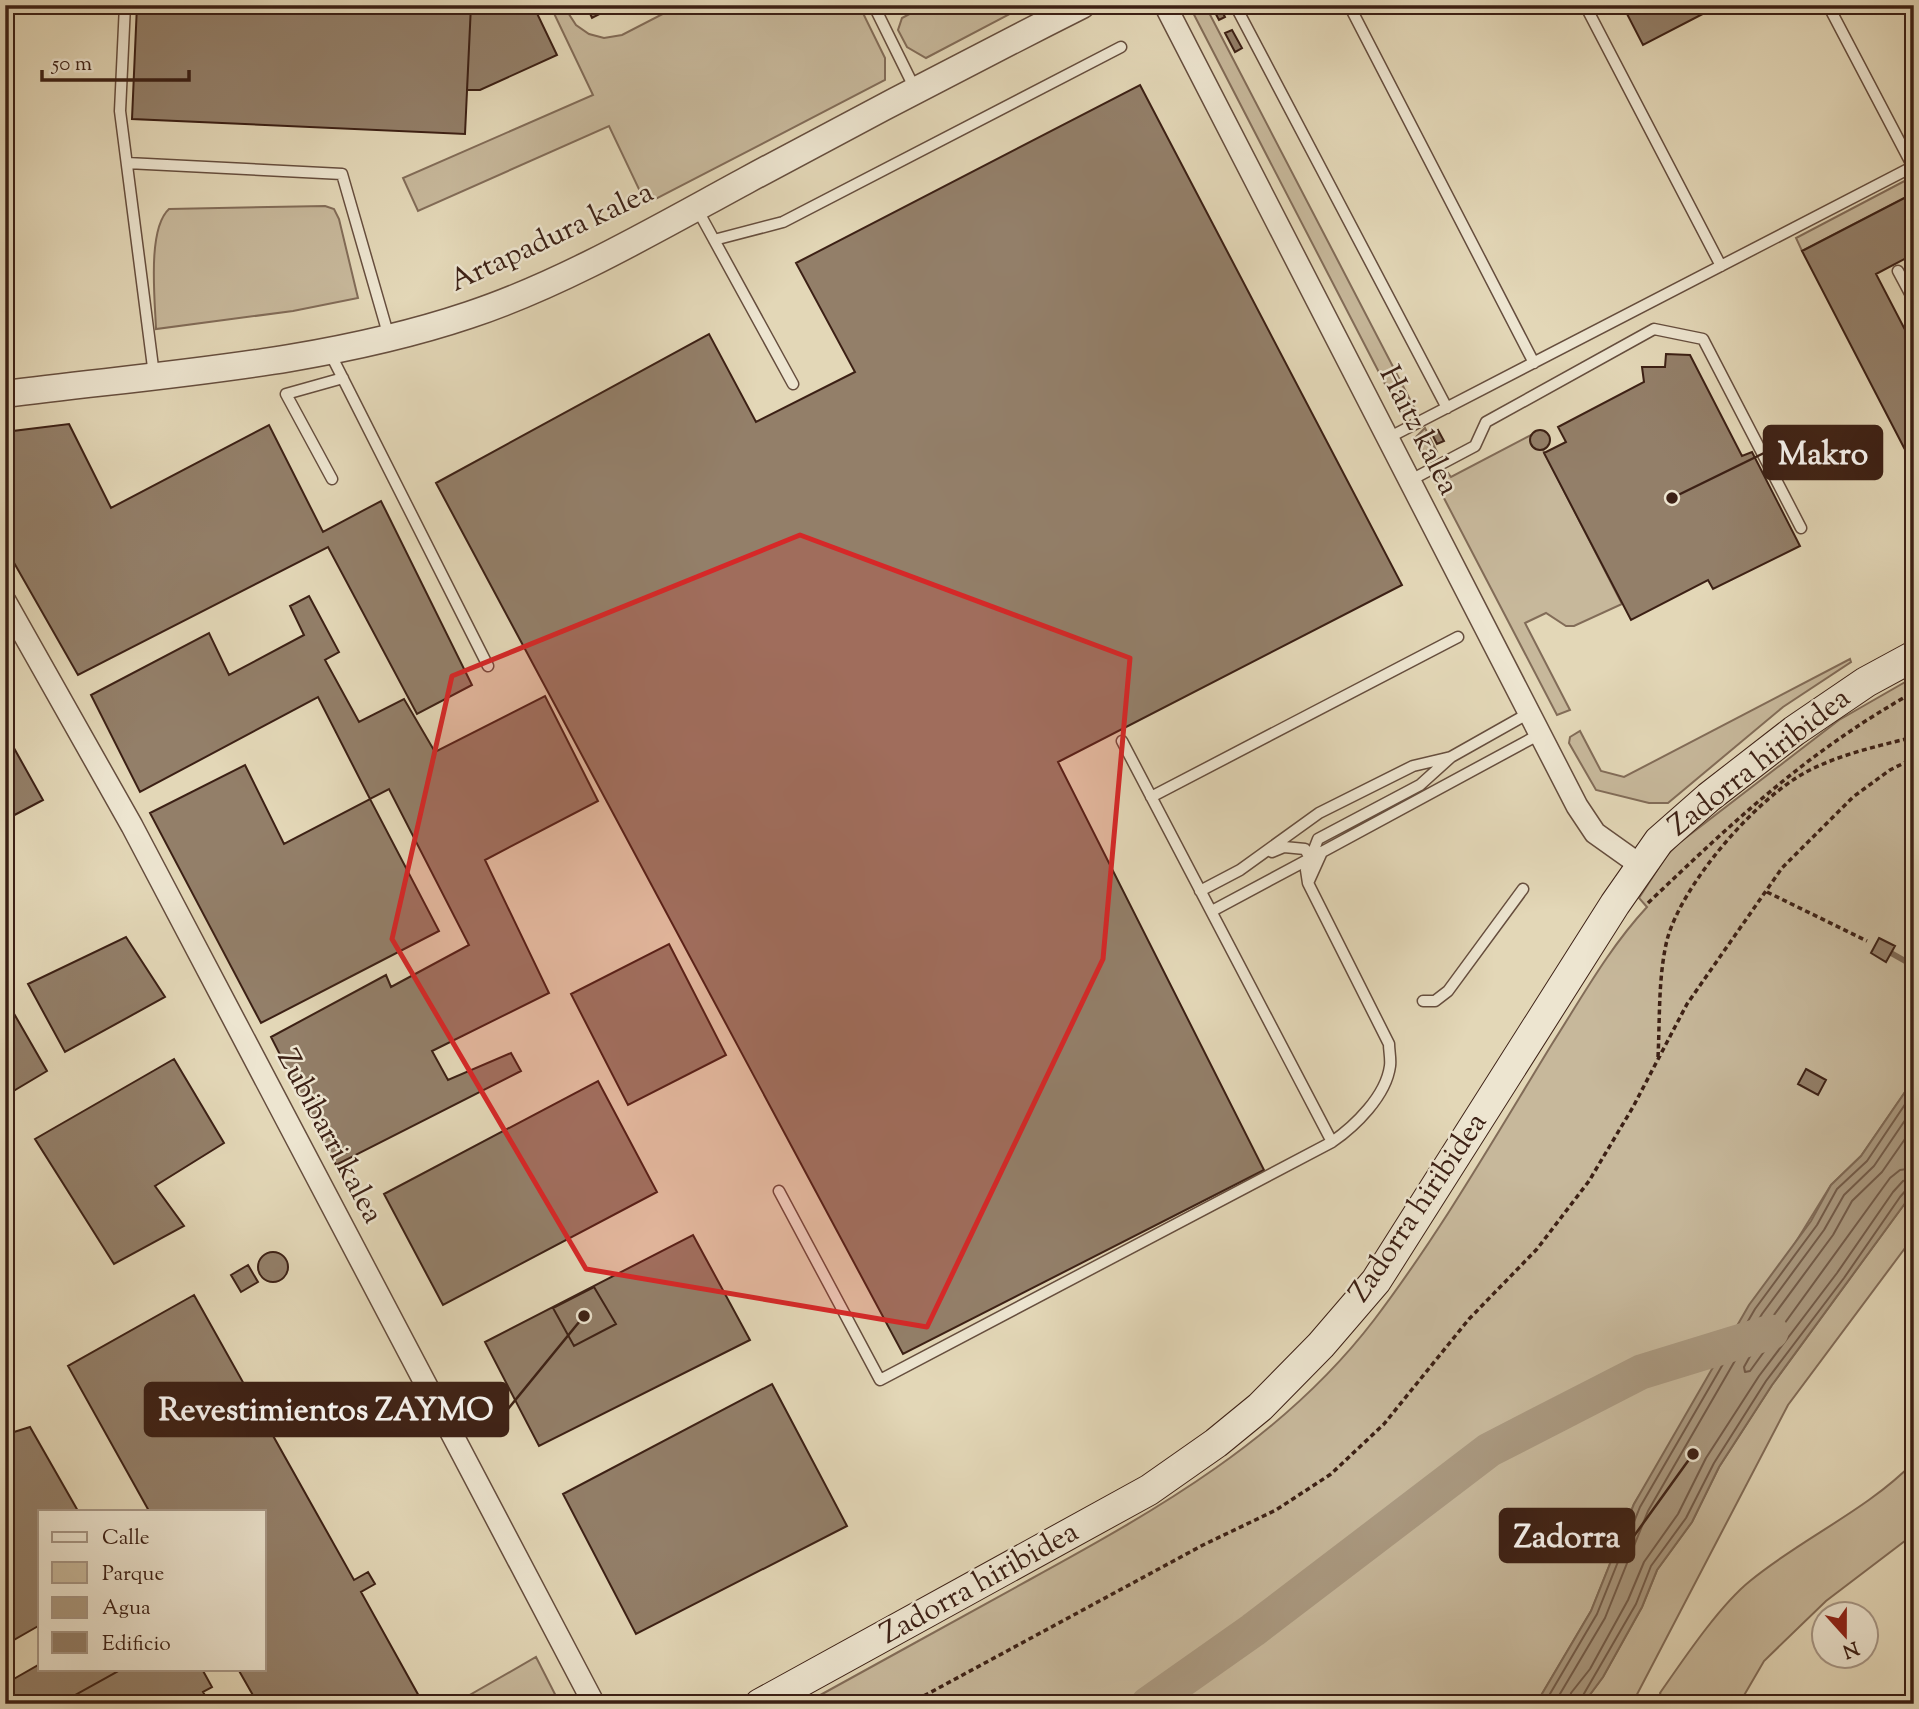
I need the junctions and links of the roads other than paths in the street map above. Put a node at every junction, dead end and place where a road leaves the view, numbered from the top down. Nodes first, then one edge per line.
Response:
1 (125, 5) edge
2 (878, 5) edge
3 (1082, 5) edge
4 (1165, 5) edge
5 (1235, 5) edge
6 (1349, 5) edge
7 (1585, 5) edge
8 (1828, 5) edge
9 (1121, 47) dead end
10 (915, 89) junction
11 (127, 163) junction
12 (1914, 167) edge
13 (696, 207) junction
14 (714, 240) junction
15 (1721, 266) junction
16 (1898, 271) dead end
17 (1914, 300) edge
18 (389, 339) junction
19 (329, 351) junction
20 (1534, 363) junction
21 (154, 376) junction
22 (343, 378) junction
23 (793, 384) dead end
24 (5, 394) edge
25 (1447, 408) junction
26 (1388, 438) junction
27 (332, 479) dead end
28 (1409, 481) junction
29 (1801, 528) dead end
30 (5, 601) edge
31 (1458, 637) dead end
32 (1914, 656) edge
33 (488, 666) dead end
34 (1529, 713) junction
35 (1539, 734) junction
36 (1122, 741) dead end
37 (1451, 757) junction
38 (1151, 797) junction
39 (1261, 855) junction
40 (1312, 862) junction
41 (1640, 865) junction
42 (1523, 889) dead end
43 (1200, 891) junction
44 (1212, 911) junction
45 (1423, 1001) dead end
46 (1332, 1142) junction
47 (779, 1191) dead end
48 (594, 1704) edge
49 (760, 1704) edge

1 - 11 lane
2 - 10 lane
3 - 10 street, Artapadura kalea
4 - 26 street, Haitz kalea
5 - 25 lane
6 - 20 lane
7 - 15 lane
8 - 12 lane
9 - 14 lane
10 - 13 street, Artapadura kalea
11 - 18 lane
11 - 21 lane
12 - 15 lane
13 - 14 lane
13 - 18 street, Artapadura kalea
14 - 23 lane
15 - 20 lane
16 - 17 lane
18 - 19 street, Artapadura kalea
19 - 21 street, Artapadura kalea
19 - 22 lane
20 - 25 lane
21 - 24 street, Artapadura kalea
22 - 27 lane
22 - 33 lane
25 - 26 lane
26 - 28 street, Haitz kalea
28 - 29 lane
28 - 34 street, Haitz kalea
30 - 48 street, Zubibarri kalea
31 - 38 lane
32 - 41 main road, Zadorra hiribidea
34 - 35 street, Haitz kalea
34 - 37 lane
35 - 40 lane
35 - 41 street, Haitz kalea
36 - 38 lane
37 - 39 lane
37 - 40 lane
38 - 43 lane
39 - 40 lane
39 - 43 lane
40 - 44 lane
40 - 46 lane
41 - 49 main road, Zadorra hiribidea
42 - 45 lane
43 - 44 lane
44 - 46 lane
46 - 47 lane

